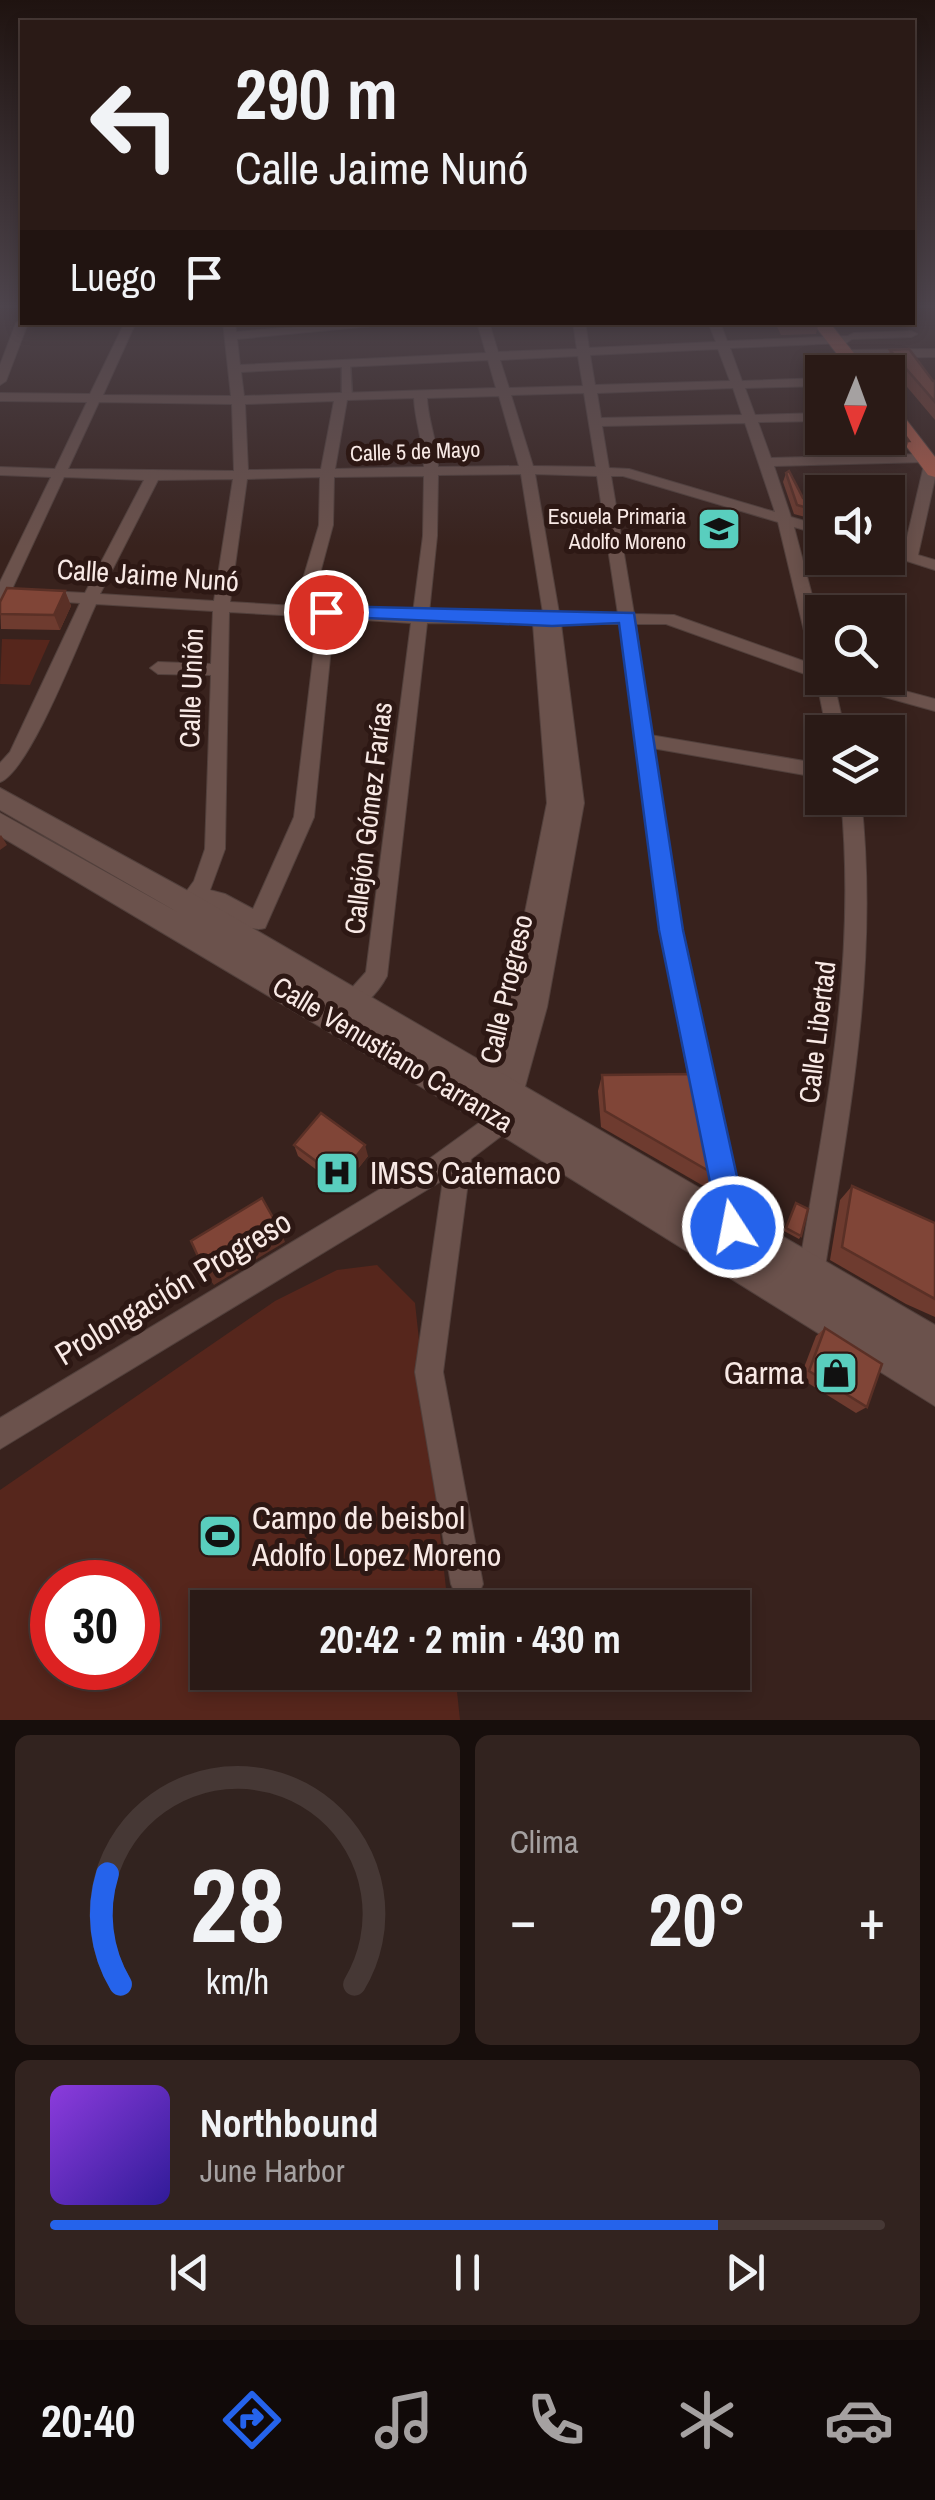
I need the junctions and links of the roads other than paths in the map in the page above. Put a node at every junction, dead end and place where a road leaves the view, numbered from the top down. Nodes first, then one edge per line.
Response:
1 (101, 386) edge
2 (236, 386) edge
3 (344, 386) edge
4 (500, 386) edge
5 (589, 386) edge
6 (682, 386) edge
7 (739, 386) edge
8 (501, 390) junction
9 (589, 390) junction
10 (420, 394) junction
11 (0, 397) edge
12 (96, 397) junction
13 (344, 398) junction
14 (238, 400) junction
15 (805, 418) edge
16 (905, 419) edge
17 (750, 420) junction
18 (595, 422) junction
19 (905, 431) edge
20 (764, 462) junction
21 (932, 462) edge
22 (521, 470) junction
23 (0, 471) edge
24 (604, 472) junction
25 (432, 473) junction
26 (57, 474) junction
27 (240, 475) junction
28 (153, 476) junction
29 (327, 476) junction
30 (786, 520) junction
31 (805, 526) edge
32 (905, 555) edge
33 (910, 557) junction
34 (935, 565) edge
35 (1, 595) edge
36 (808, 595) edge
37 (90, 598) junction
38 (221, 608) junction
39 (302, 610) junction
40 (326, 612) junction
41 (628, 617) junction
42 (418, 618) junction
43 (545, 619) junction
44 (158, 668) dead end
45 (805, 668) edge
46 (217, 670) junction
47 (901, 695) edge
48 (935, 704) edge
49 (642, 740) junction
50 (805, 768) edge
51 (0, 775) edge
52 (0, 798) edge
53 (853, 815) edge
54 (0, 823) edge
55 (186, 908) junction
56 (351, 1001) junction
57 (489, 1117) junction
58 (728, 1242) junction
59 (811, 1274) junction
60 (935, 1346) edge
61 (935, 1386) edge
62 (0, 1434) edge
63 (467, 1584) dead end

1 - 12 street
2 - 14 street, Calle Unión
3 - 13 street
4 - 8 street, Calle Progreso
5 - 9 street
6 - 9 street
7 - 17 street
8 - 9 street
8 - 10 street
8 - 22 street, Calle Progreso
9 - 18 street
10 - 13 street
10 - 25 street, Callejón Gómez Farías
11 - 12 street
12 - 14 street
12 - 26 street
13 - 14 street
13 - 29 street
14 - 27 street, Calle Unión
15 - 17 street
16 - 21 main road
17 - 18 street
17 - 20 street
18 - 24 street
19 - 21 main road
20 - 21 street
20 - 30 street
21 - 33 street
22 - 24 street, Calle 5 de Mayo
22 - 25 street, Calle 5 de Mayo
22 - 43 street, Calle Progreso
23 - 26 street, Calle 5 de Mayo
24 - 30 street, Calle 5 de Mayo
24 - 41 street
25 - 29 street, Calle 5 de Mayo
25 - 42 street, Callejón Gómez Farías
26 - 28 street, Calle 5 de Mayo
26 - 35 street
27 - 28 street, Calle 5 de Mayo
27 - 29 street, Calle 5 de Mayo
27 - 38 street, Calle Unión
28 - 37 street
29 - 39 street
30 - 31 street, Calle 5 de Mayo
30 - 36 street
32 - 33 street
33 - 34 street
35 - 37 street, Calle Jaime Nunó
37 - 38 street, Calle Jaime Nunó
37 - 51 street
38 - 39 street, Calle Jaime Nunó
38 - 46 street, Calle Unión
39 - 40 street, Calle Jaime Nunó
40 - 42 street, Calle Jaime Nunó
40 - 55 street
41 - 43 street, Calle Jaime Nunó
41 - 45 street, Calle Jaime Nunó
41 - 49 street
42 - 43 street, Calle Jaime Nunó
42 - 56 street, Callejón Gómez Farías
43 - 57 street, Calle Progreso
44 - 46 street
46 - 55 street, Calle Unión
47 - 48 street
49 - 50 street
49 - 58 street
52 - 55 main road, Calle Venustiano Carranza
53 - 59 street, Calle Libertad
54 - 55 main road, Calle Venustiano Carranza
55 - 56 main road, Calle Venustiano Carranza
55 - 57 main road, Calle Venustiano Carranza
56 - 57 main road, Calle Venustiano Carranza
57 - 58 main road, Calle Venustiano Carranza
57 - 62 street, Prolongación Progreso
57 - 63 street, Calle Progreso
58 - 59 main road, Calle Venustiano Carranza
58 - 61 main road, Calle Venustiano Carranza
59 - 60 main road, Calle Venustiano Carranza

